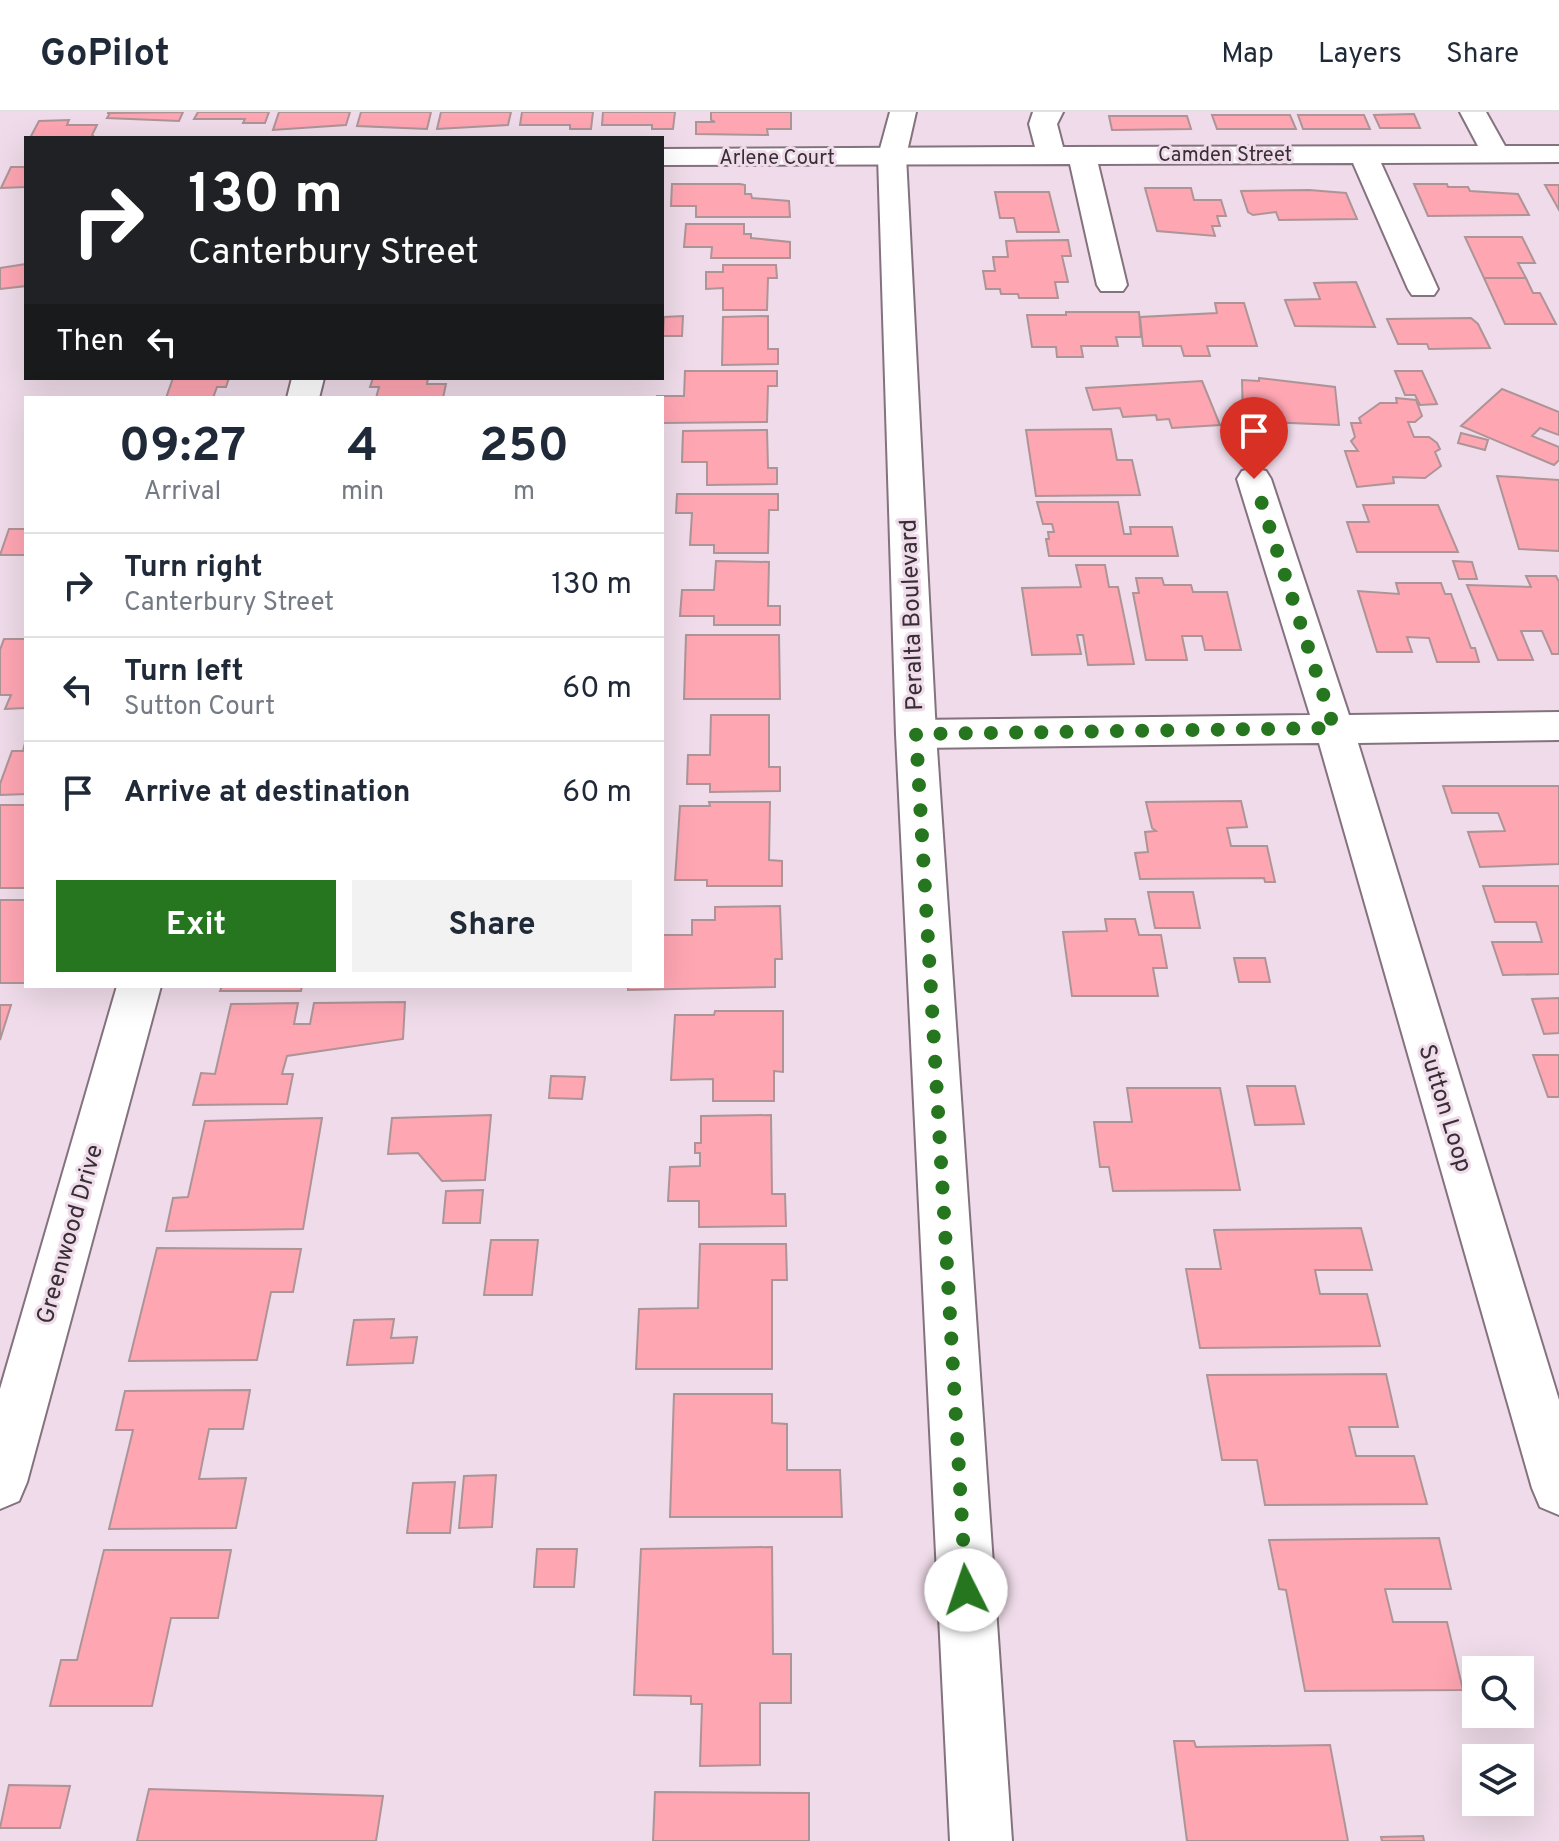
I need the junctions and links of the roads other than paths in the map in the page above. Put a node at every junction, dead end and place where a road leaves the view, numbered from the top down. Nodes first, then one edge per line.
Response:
1 (876, 112) edge
2 (903, 112) edge
3 (1050, 112) edge
4 (1473, 112) edge
5 (1363, 154) junction
6 (1496, 154) junction
7 (1559, 154) edge
8 (1051, 155) junction
9 (1082, 155) junction
10 (892, 156) junction
11 (664, 157) edge
12 (1112, 285) dead end
13 (1423, 289) dead end
14 (1254, 479) dead end
15 (1559, 726) edge
16 (1334, 728) junction
17 (916, 734) junction
18 (138, 988) edge
19 (0, 1482) edge
20 (1559, 1488) edge
21 (981, 1841) edge

1 - 10 street, Peralta Boulevard
2 - 10 street, Peralta Boulevard
3 - 8 street
4 - 6 street
5 - 6 street, Camden Street
5 - 9 street, Camden Street
5 - 13 street
6 - 7 street, Camden Street
8 - 9 street, Camden Street
8 - 10 street, Camden Street
9 - 12 street
10 - 11 street, Arlene Court
10 - 17 street, Peralta Boulevard
14 - 16 street, Sutton Loop
15 - 16 street
16 - 17 street
16 - 20 street, Sutton Loop
17 - 21 street, Peralta Boulevard
18 - 19 street, Greenwood Drive

